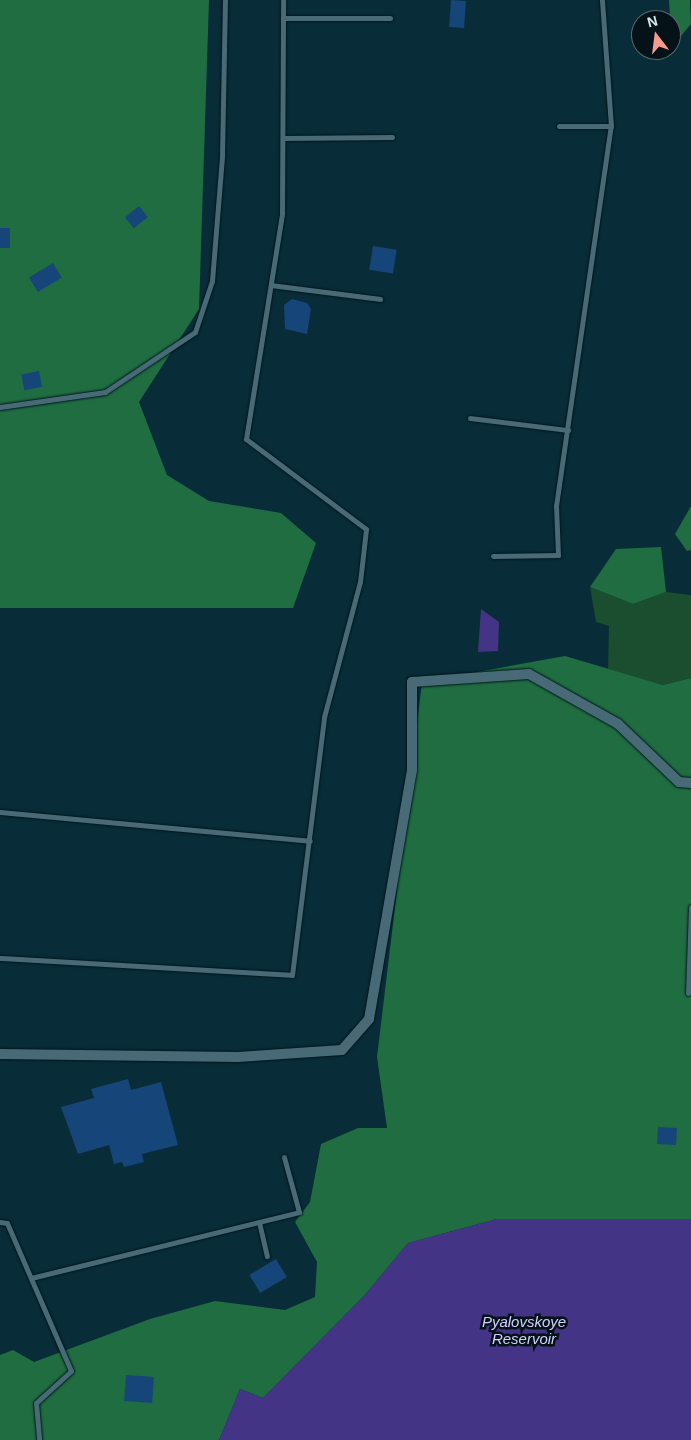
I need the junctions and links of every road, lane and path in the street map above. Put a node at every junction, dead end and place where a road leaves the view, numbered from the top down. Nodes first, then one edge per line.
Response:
1 (225, 0) edge
2 (283, 0) edge
3 (602, 0) edge
4 (283, 18) junction
5 (390, 18) dead end
6 (559, 126) dead end
7 (611, 126) junction
8 (392, 137) dead end
9 (283, 138) junction
10 (271, 285) junction
11 (380, 299) dead end
12 (0, 406) edge
13 (470, 418) dead end
14 (568, 430) junction
15 (492, 556) dead end
16 (691, 783) edge
17 (0, 812) edge
18 (310, 840) junction
19 (691, 907) edge
20 (0, 958) edge
21 (688, 993) dead end
22 (0, 1054) edge
23 (284, 1157) dead end
24 (0, 1222) edge
25 (259, 1222) junction
26 (268, 1256) dead end
27 (31, 1278) junction
28 (39, 1440) edge

1 - 12 lane
2 - 4 lane
3 - 7 lane
4 - 5 lane
4 - 9 lane
6 - 7 lane
7 - 14 lane
8 - 9 lane
9 - 10 lane
10 - 11 lane
10 - 18 lane
13 - 14 lane
14 - 15 lane
16 - 22 street
17 - 18 lane
18 - 20 lane
19 - 21 lane
23 - 25 lane
24 - 27 lane
25 - 26 lane
25 - 27 lane
27 - 28 lane

